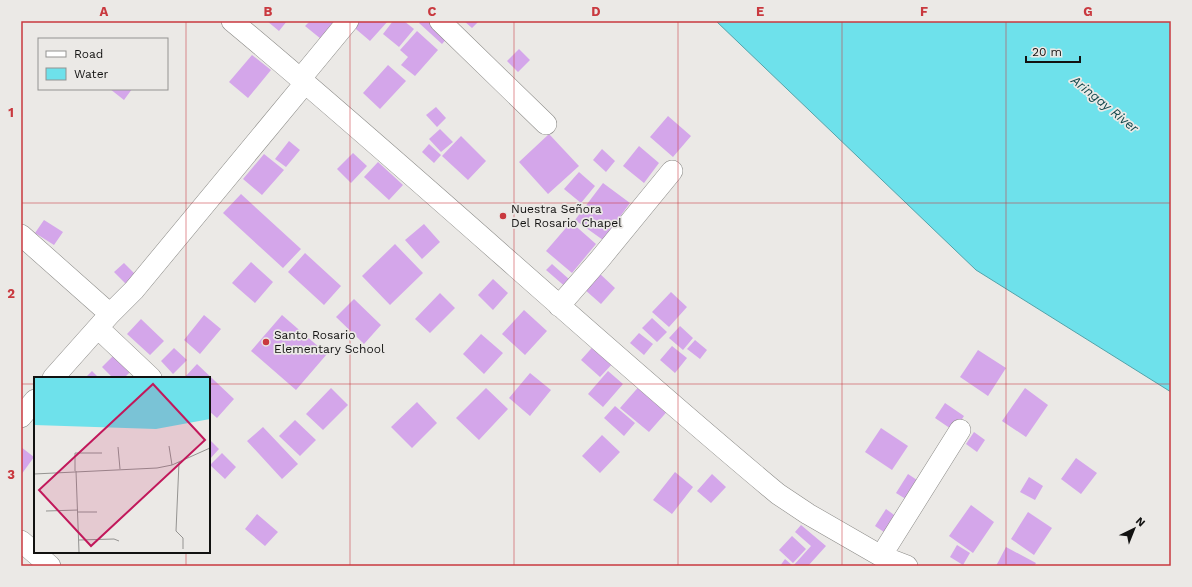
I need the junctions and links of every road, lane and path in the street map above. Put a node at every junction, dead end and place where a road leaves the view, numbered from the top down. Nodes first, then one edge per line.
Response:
1 (232, 21) edge
2 (348, 21) edge
3 (440, 21) edge
4 (304, 80) junction
5 (546, 124) dead end
6 (672, 171) dead end
7 (21, 235) edge
8 (559, 306) junction
9 (104, 321) junction
10 (53, 377) edge
11 (150, 377) edge
12 (34, 401) edge
13 (21, 417) edge
14 (960, 430) dead end
15 (21, 541) edge
16 (34, 552) edge
17 (35, 553) edge
18 (881, 556) junction
19 (50, 566) edge
20 (907, 566) edge

1 - 4 street
2 - 4 street
3 - 5 street
4 - 8 street
4 - 9 street
6 - 8 street
7 - 9 street
8 - 18 street
9 - 10 street
9 - 11 street
12 - 13 street
14 - 18 street
15 - 16 street
17 - 19 street
18 - 20 street

